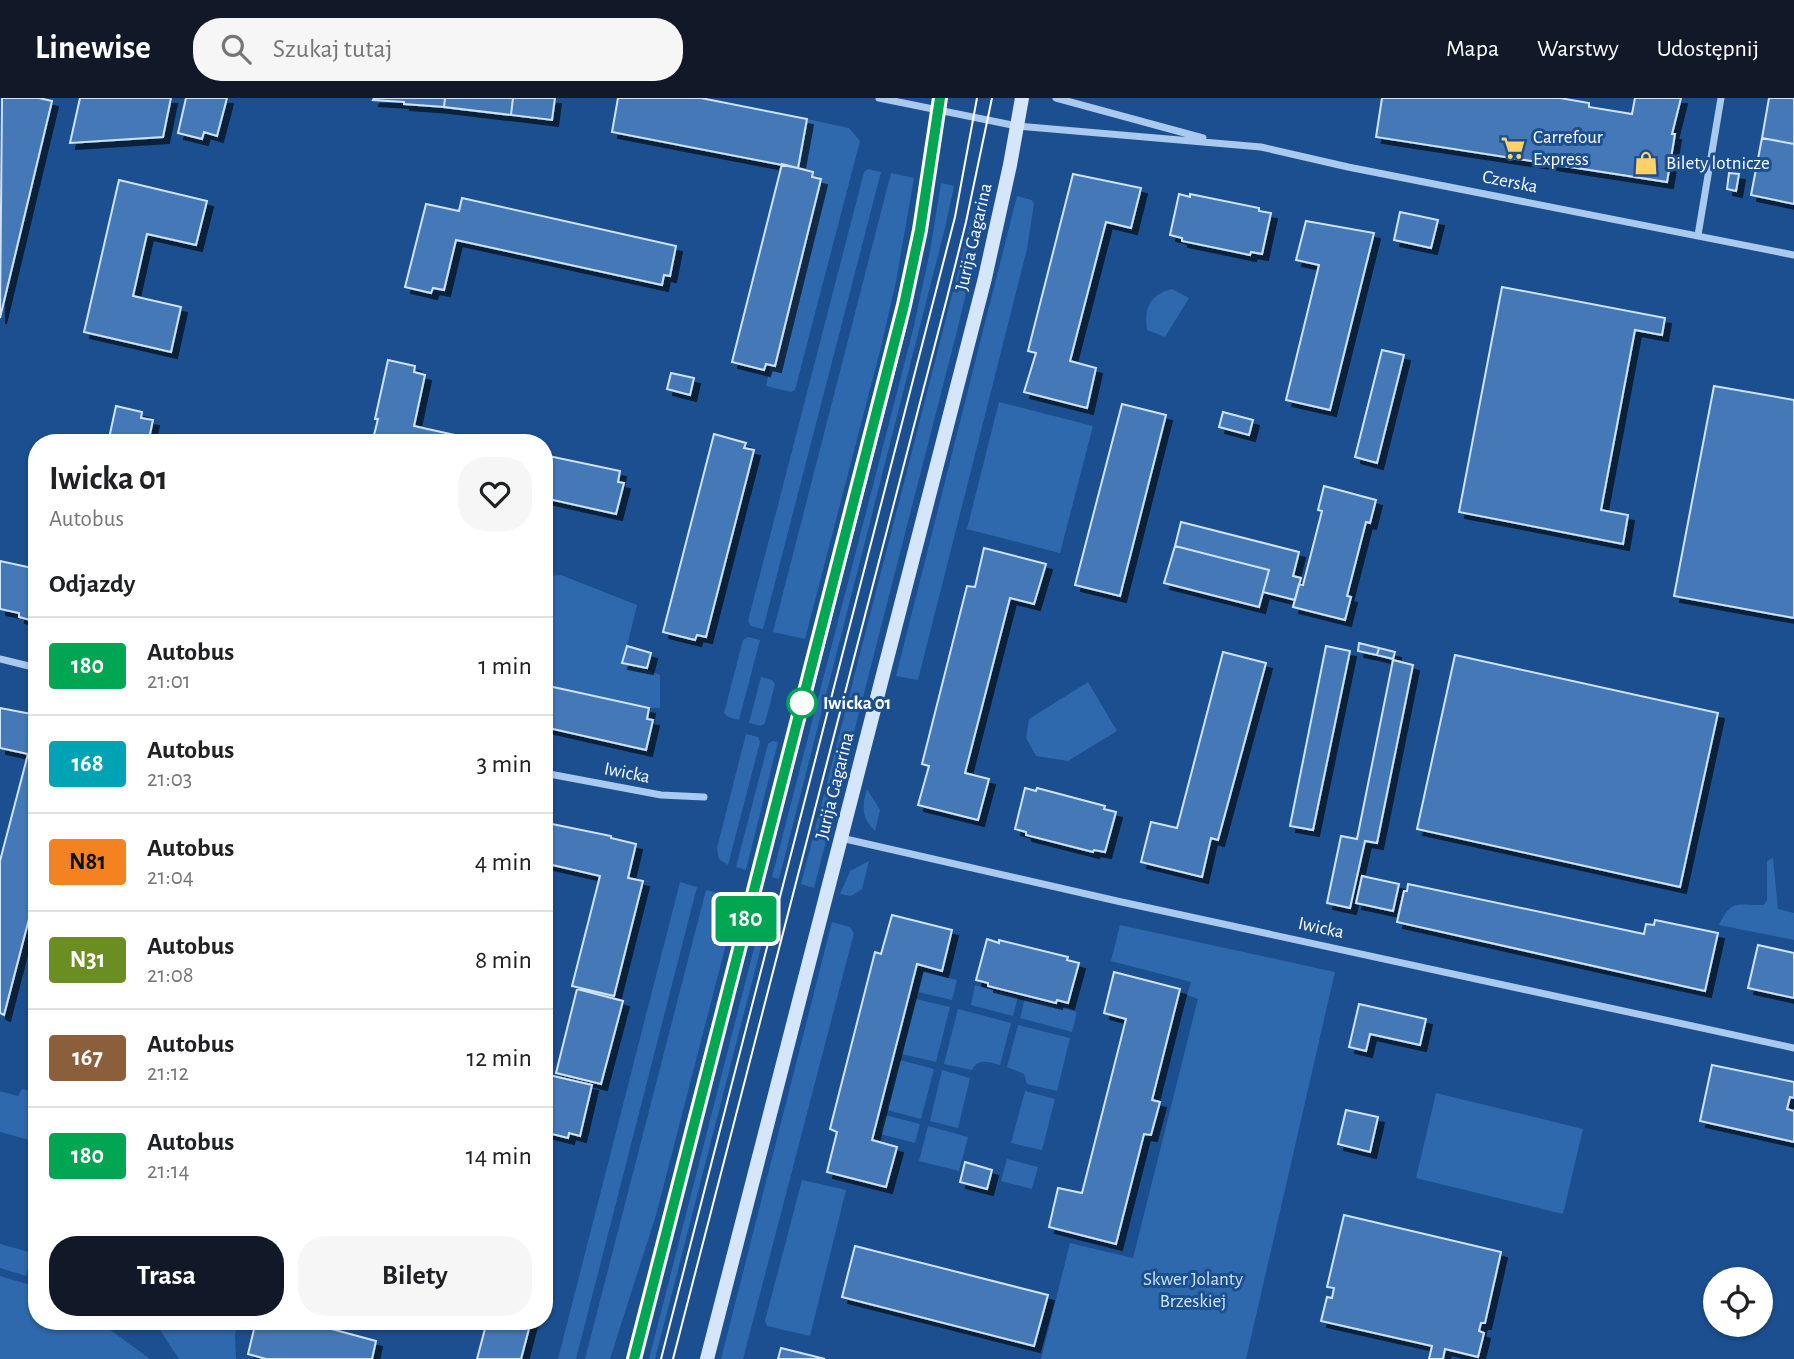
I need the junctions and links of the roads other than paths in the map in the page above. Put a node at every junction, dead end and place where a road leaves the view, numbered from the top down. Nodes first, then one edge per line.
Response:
1 (879, 98) edge
2 (1022, 98) edge
3 (1056, 98) edge
4 (1721, 98) edge
5 (939, 104) edge
6 (1017, 126) junction
7 (1220, 143) junction
8 (1699, 235) junction
9 (1794, 255) edge
10 (0, 659) edge
11 (28, 666) edge
12 (553, 775) edge
13 (704, 797) dead end
14 (841, 838) junction
15 (1794, 1048) edge
16 (634, 1359) edge
17 (707, 1359) edge

1 - 5 street, Czerska
2 - 6 main road, Jurija Gagarina
3 - 7 street, Czerska
4 - 8 street
5 - 6 street, Czerska
5 - 16 main road
6 - 7 street, Czerska
6 - 14 main road, Jurija Gagarina
7 - 8 street, Czerska
8 - 9 street, Czerska
10 - 11 street
12 - 13 street, Iwicka
14 - 15 street, Iwicka
14 - 17 main road, Jurija Gagarina

